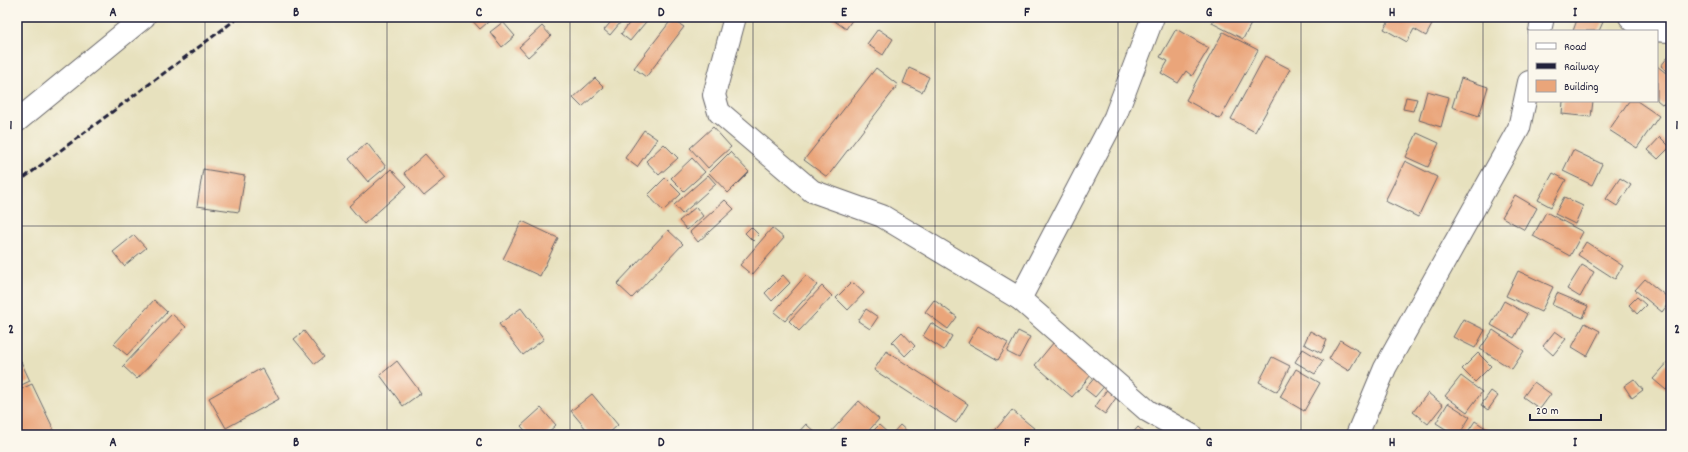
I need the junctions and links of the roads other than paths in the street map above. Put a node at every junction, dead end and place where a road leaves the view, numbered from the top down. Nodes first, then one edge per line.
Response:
1 (144, 17) edge
2 (735, 17) edge
3 (1153, 17) edge
4 (1543, 17) edge
5 (1630, 17) edge
6 (1540, 30) edge
7 (1671, 30) edge
8 (1528, 87) edge
9 (17, 121) edge
10 (1020, 299) junction
11 (1191, 435) edge
12 (1357, 435) edge

1 - 9 street
2 - 10 street
3 - 10 street
4 - 6 street
5 - 7 street
8 - 12 street
10 - 11 street

